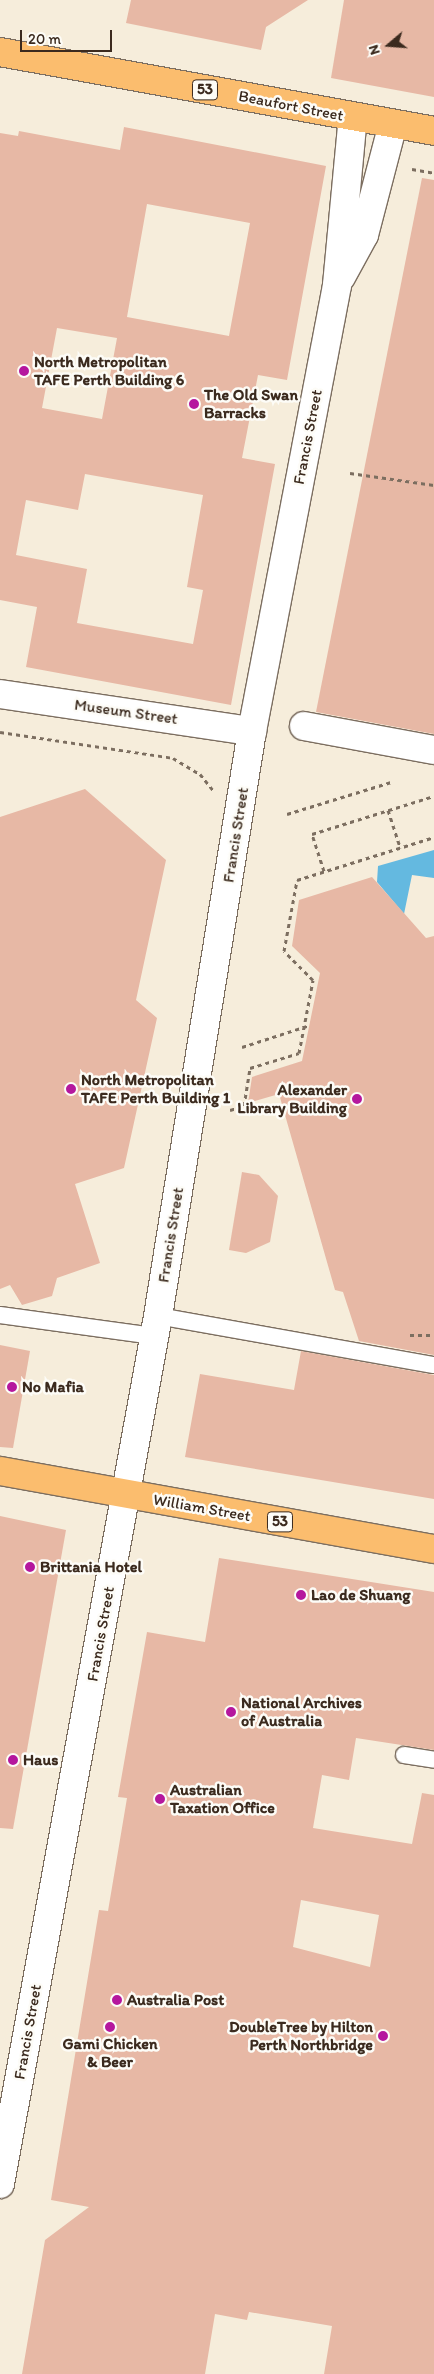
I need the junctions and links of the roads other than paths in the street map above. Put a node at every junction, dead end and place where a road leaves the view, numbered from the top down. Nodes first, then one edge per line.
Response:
1 (0, 52) edge
2 (353, 118) junction
3 (393, 124) junction
4 (434, 132) edge
5 (337, 285) junction
6 (0, 694) edge
7 (304, 726) dead end
8 (252, 731) junction
9 (434, 750) edge
10 (0, 1315) edge
11 (156, 1326) junction
12 (434, 1365) edge
13 (0, 1471) edge
14 (126, 1494) junction
15 (434, 1549) edge
16 (404, 1755) dead end
17 (434, 1760) edge
18 (0, 2184) edge

1 - 2 main road, Beaufort Street / 53
2 - 3 main road, Beaufort Street / 53
2 - 5 street, Francis Street
3 - 4 main road, Beaufort Street / 53
3 - 5 street, Francis Street
5 - 8 street, Francis Street
6 - 8 street, Museum Street
7 - 9 street
8 - 11 street, Francis Street
10 - 11 lane
11 - 12 lane
11 - 14 street, Francis Street
13 - 14 main road, William Street / 53
14 - 15 main road, William Street / 53
14 - 18 street, Francis Street
16 - 17 lane

